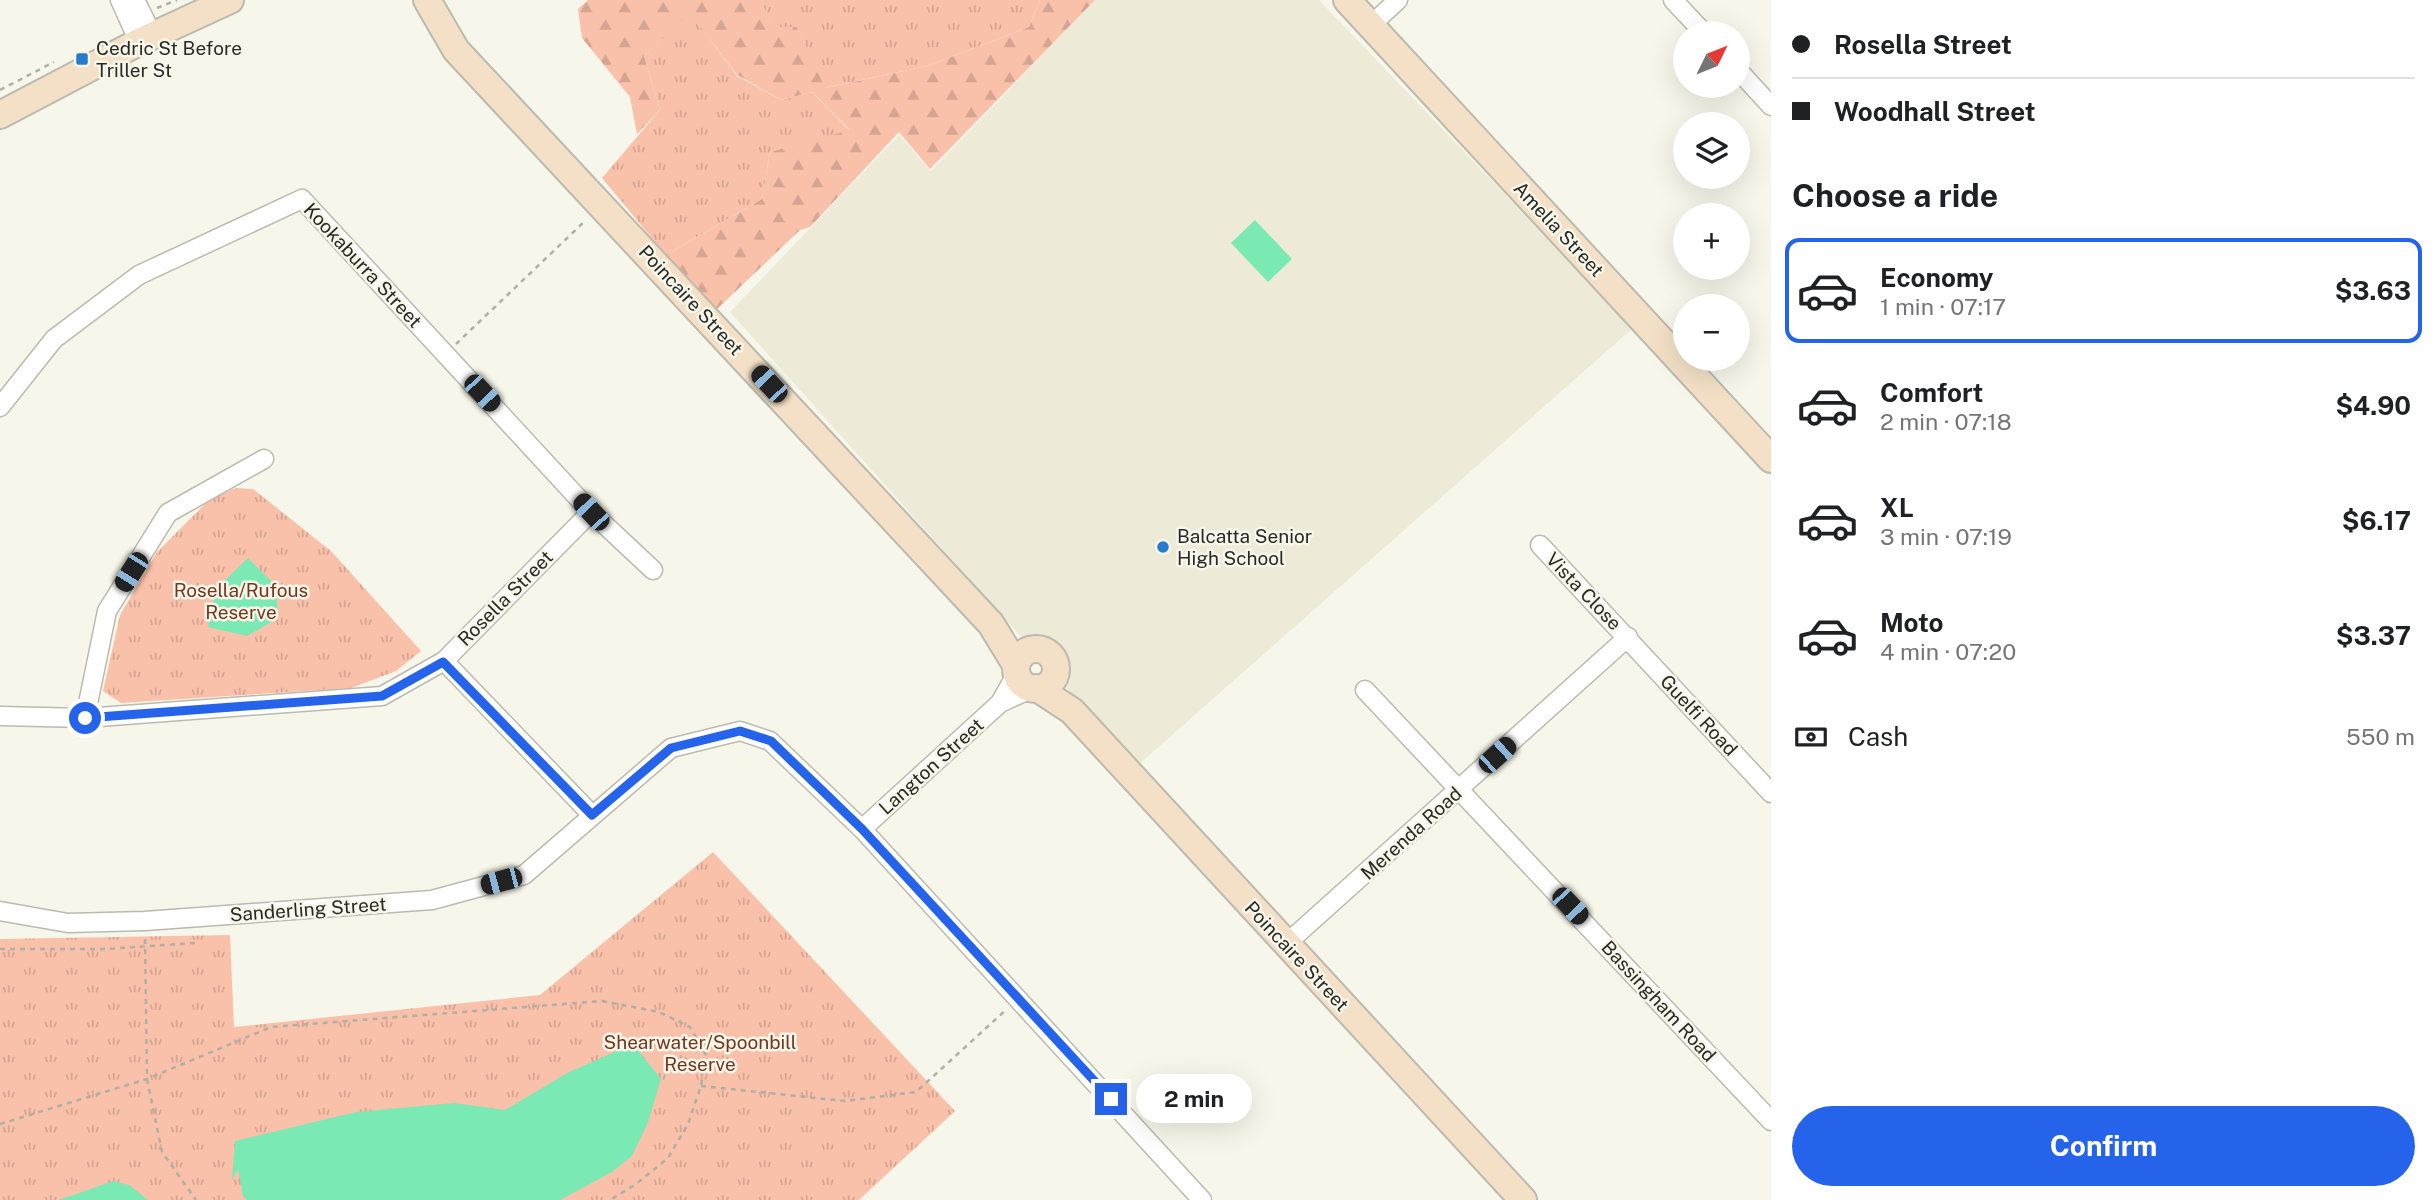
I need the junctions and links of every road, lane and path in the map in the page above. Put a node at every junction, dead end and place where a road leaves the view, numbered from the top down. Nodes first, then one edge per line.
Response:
1 (120, 0) edge
2 (177, 0) edge
3 (230, 0) edge
4 (427, 0) edge
5 (1347, 0) edge
6 (1673, 0) edge
7 (1379, 10) edge
8 (1693, 21) edge
9 (144, 22) edge
10 (1750, 83) edge
11 (1771, 106) edge
12 (0, 115) edge
13 (602, 204) junction
14 (1673, 331) edge
15 (446, 354) junction
16 (1710, 371) edge
17 (0, 407) edge
18 (1771, 436) edge
19 (264, 458) dead end
20 (1771, 459) edge
21 (591, 512) junction
22 (1540, 545) dead end
23 (653, 570) dead end
24 (991, 624) junction
25 (1628, 637) junction
26 (443, 662) junction
27 (1032, 678) junction
28 (1365, 690) dead end
29 (0, 716) edge
30 (85, 718) junction
31 (1460, 789) junction
32 (1771, 793) edge
33 (592, 815) junction
34 (862, 829) junction
35 (0, 911) edge
36 (145, 921) junction
37 (195, 943) dead end
38 (1286, 944) junction
39 (145, 946) junction
40 (0, 949) edge
41 (1019, 998) junction
42 (147, 1079) junction
43 (701, 1086) junction
44 (1771, 1121) edge
45 (0, 1124) edge
46 (196, 1200) edge
47 (610, 1200) edge
48 (1202, 1200) edge
49 (1523, 1200) edge

1 - 9 street
2 - 9 path
3 - 9 street
4 - 13 street, Poincaire Street
5 - 7 street, Amelia Street
6 - 8 street
7 - 14 street, Amelia Street
7 - 20 street, Amelia Street
9 - 12 street
10 - 11 street
13 - 15 path
13 - 24 street, Poincaire Street
15 - 17 street, Kookaburra Street
15 - 21 street, Kookaburra Street
16 - 18 street
19 - 30 street
21 - 23 street, Kookaburra Street
21 - 26 street, Rosella Street
22 - 25 street, Vista Close
24 - 27 street, Poincaire Street
24 - 27 street, Poincaire Street
25 - 31 street, Merenda Road
25 - 32 street, Guelfi Road
26 - 30 street, Rosella Street
26 - 33 street
27 - 34 street, Langton Street
27 - 38 street, Poincaire Street
28 - 31 street, Bassingham Road
29 - 30 street, Rosella Street
31 - 38 street, Merenda Road
31 - 44 street, Bassingham Road
33 - 34 street, Sanderling Street
33 - 36 street, Sanderling Street
34 - 41 street, Sanderling Street
35 - 36 street, Sanderling Street
36 - 39 path
37 - 39 path
38 - 49 street, Poincaire Street
39 - 40 path
39 - 42 path
41 - 43 path
41 - 48 street, Sanderling Street
42 - 43 path
42 - 45 path
42 - 46 path
43 - 47 path

